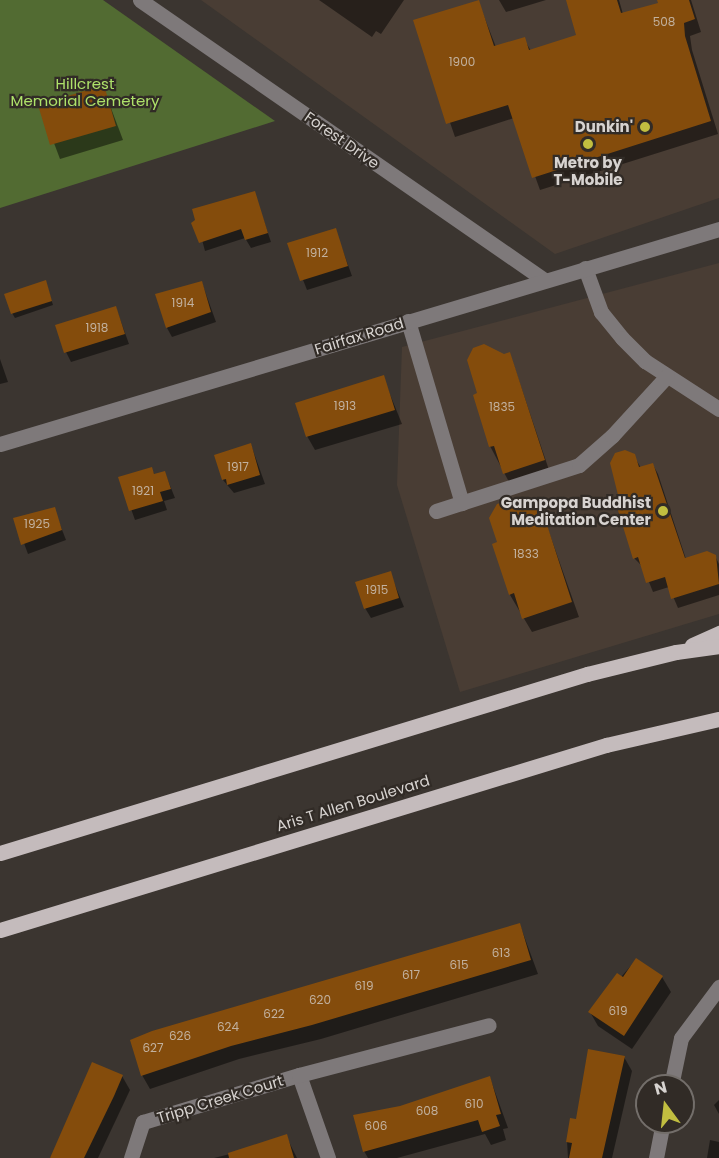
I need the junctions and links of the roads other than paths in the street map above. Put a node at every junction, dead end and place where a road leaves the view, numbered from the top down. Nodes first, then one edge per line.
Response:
1 (140, 0) edge
2 (719, 229) edge
3 (585, 268) junction
4 (544, 280) junction
5 (408, 321) junction
6 (667, 376) junction
7 (719, 409) edge
8 (0, 444) edge
9 (462, 503) junction
10 (436, 511) dead end
11 (719, 633) edge
12 (719, 646) edge
13 (676, 652) junction
14 (719, 719) edge
15 (0, 853) edge
16 (0, 930) edge
17 (719, 987) edge
18 (489, 1025) dead end
19 (674, 1074) edge
20 (299, 1075) junction
21 (661, 1134) edge
22 (131, 1158) edge
23 (328, 1158) edge
24 (656, 1158) edge

1 - 4 street, Forest Drive
2 - 3 street, Fairfax Road
3 - 4 street, Fairfax Road
3 - 6 street
4 - 5 street, Fairfax Road
5 - 8 street, Fairfax Road
5 - 9 street
6 - 7 street
6 - 9 street
9 - 10 street
11 - 13 main road
12 - 13 main road
13 - 15 main road
14 - 16 main road, Aris T Allen Boulevard
17 - 19 street
18 - 20 street, Tripp Creek Court
20 - 22 street, Tripp Creek Court
20 - 23 street, Tripp Creek Court
21 - 24 street

